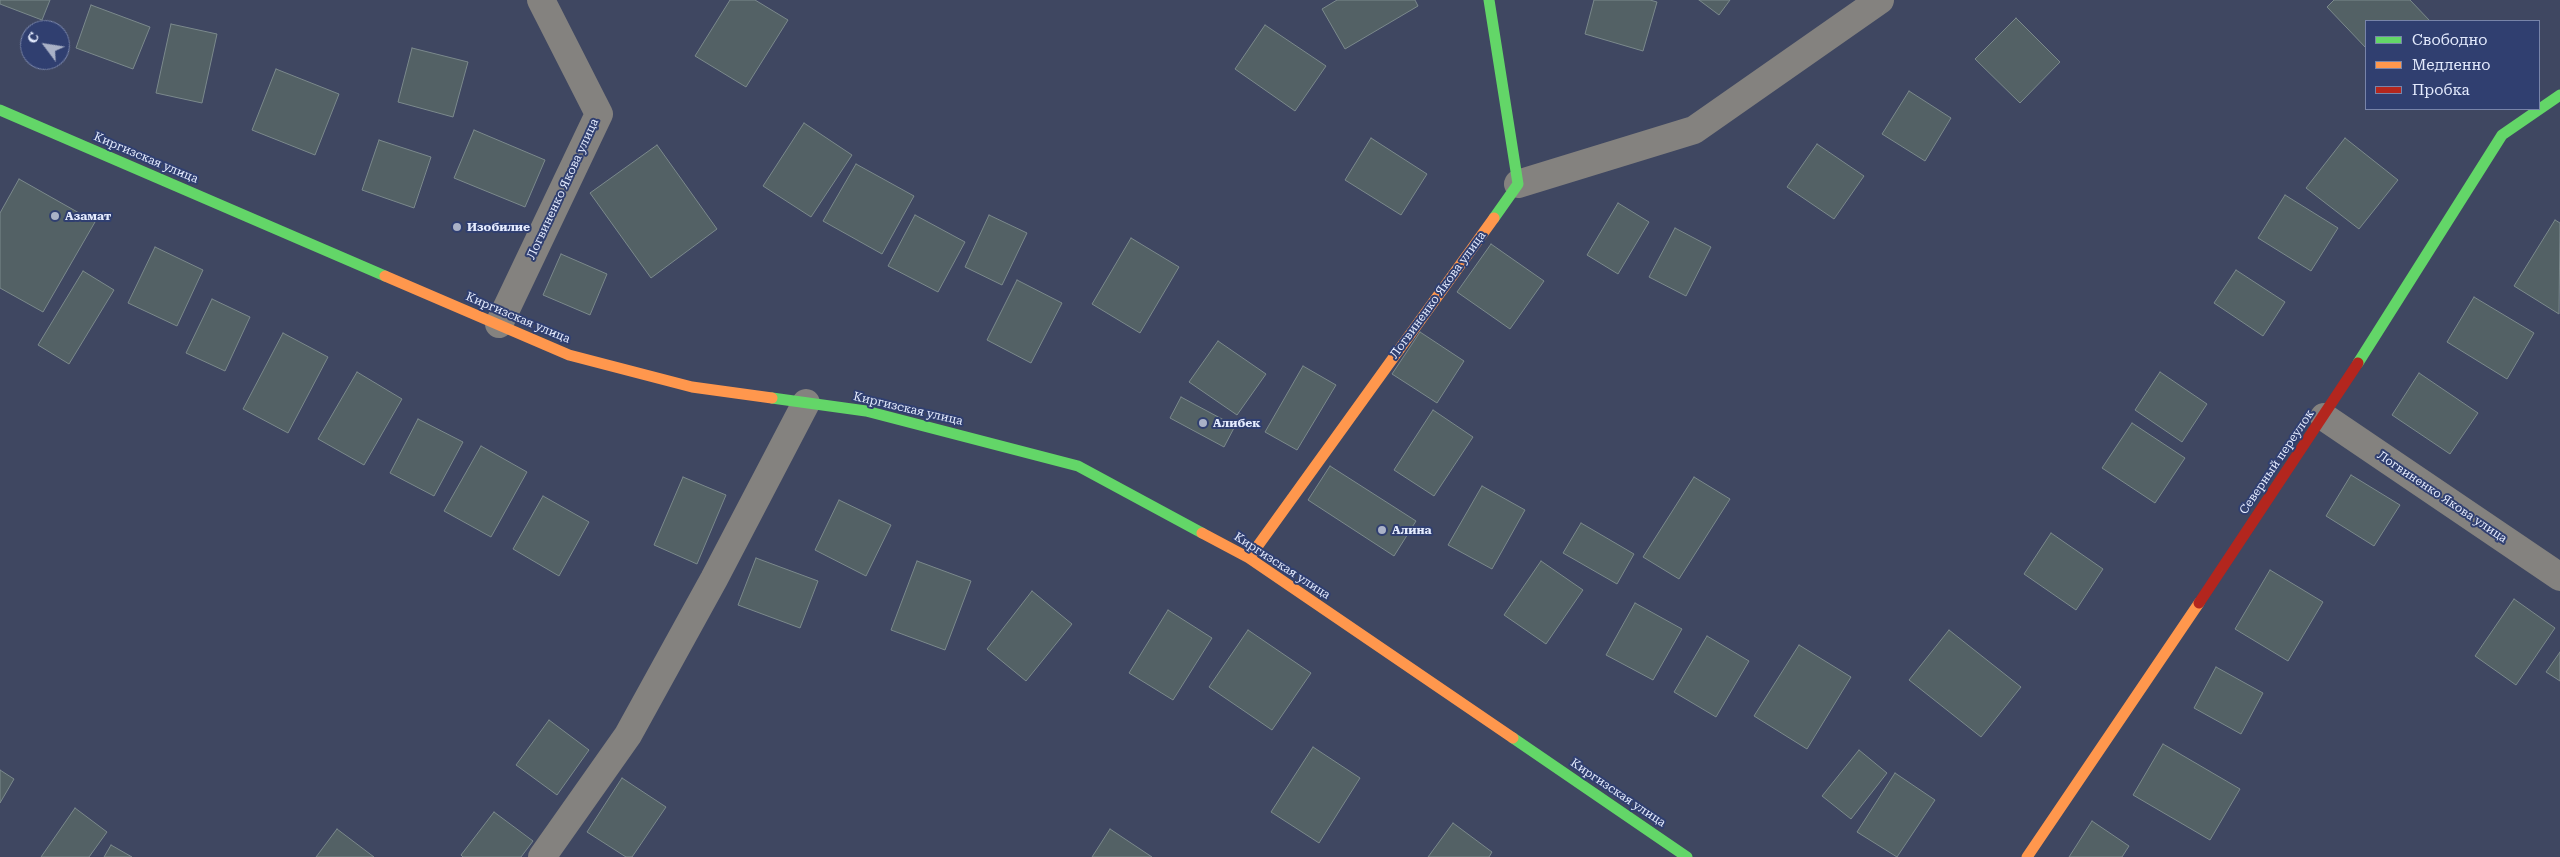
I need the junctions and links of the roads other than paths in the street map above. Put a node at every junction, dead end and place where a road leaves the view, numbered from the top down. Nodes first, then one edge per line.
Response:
1 (541, 0) edge
2 (1490, 0) edge
3 (1880, 0) edge
4 (2560, 95) edge
5 (2540, 109) edge
6 (0, 110) edge
7 (2538, 110) edge
8 (1518, 184) junction
9 (499, 324) junction
10 (806, 403) junction
11 (2324, 417) junction
12 (1249, 558) junction
13 (2560, 577) edge
14 (542, 857) edge
15 (1686, 857) edge
16 (2027, 857) edge

1 - 9 street, Логвиненко Якова улица
2 - 8 main road
3 - 8 street
4 - 5 main road, Северный переулок
6 - 9 main road, Киргизская улица
7 - 11 main road, Северный переулок
8 - 12 main road, Логвиненко Якова улица
9 - 10 main road, Киргизская улица
10 - 12 main road, Киргизская улица
10 - 14 street
11 - 13 street, Логвиненко Якова улица
11 - 16 main road, Северный переулок
12 - 15 main road, Киргизская улица

